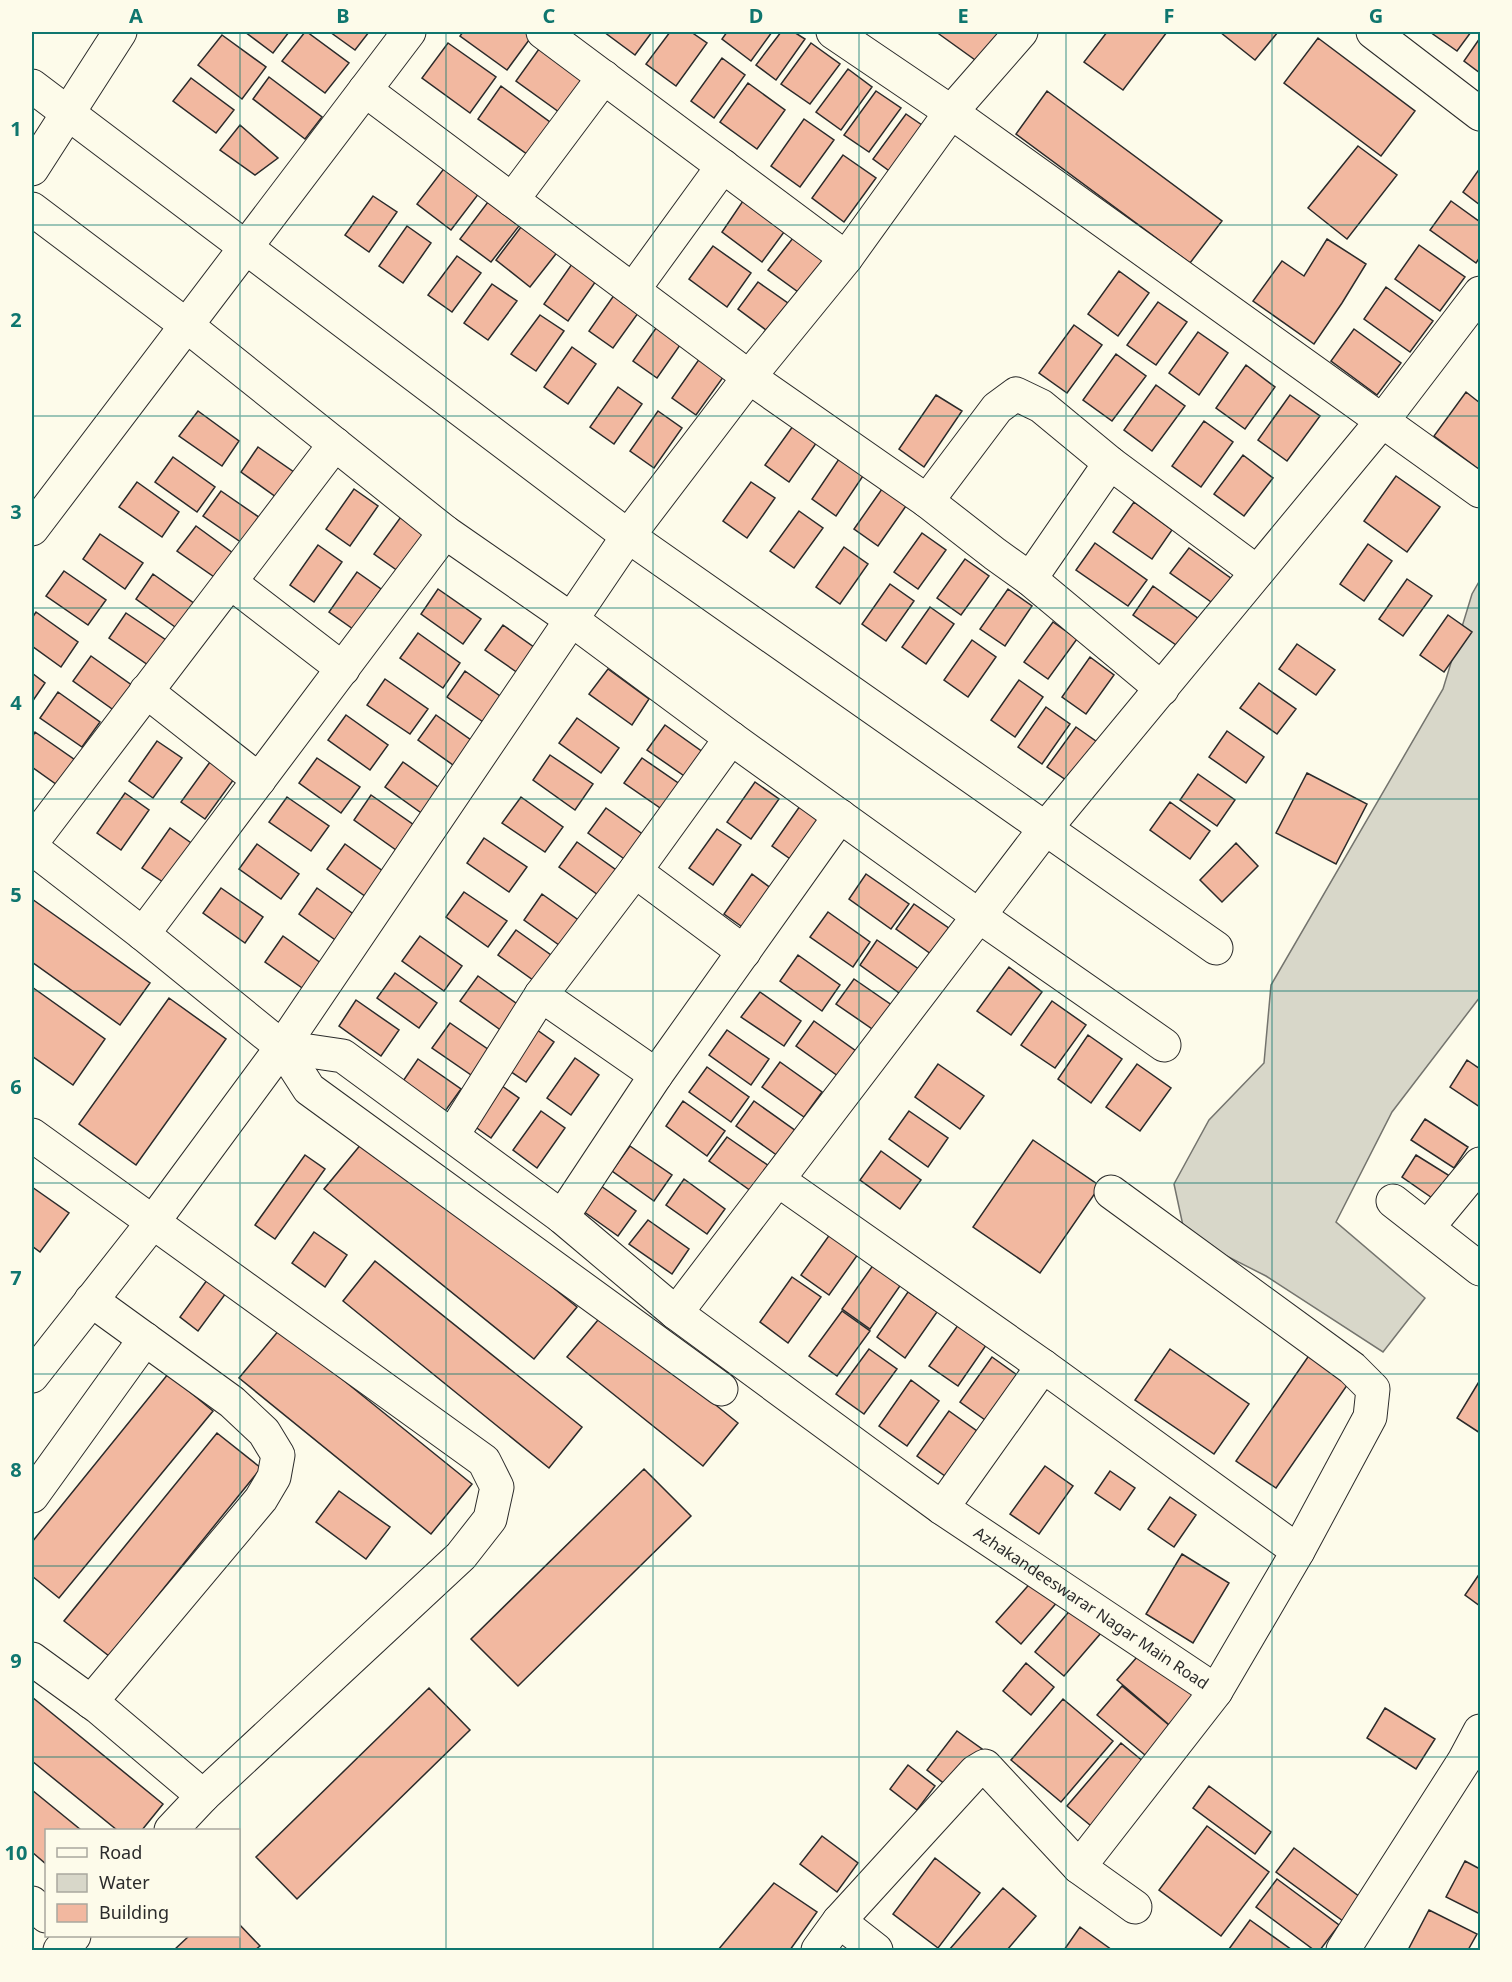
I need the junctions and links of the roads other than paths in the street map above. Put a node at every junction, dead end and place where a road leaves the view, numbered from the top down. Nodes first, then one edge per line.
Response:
1 (120, 32) edge
2 (409, 32) edge
3 (543, 32) edge
4 (833, 32) edge
5 (1021, 32) edge
6 (1373, 32) edge
7 (604, 77) junction
8 (32, 86) edge
9 (365, 90) junction
10 (68, 112) junction
11 (951, 112) junction
12 (1480, 114) edge
13 (723, 166) junction
14 (32, 169) edge
15 (512, 200) junction
16 (32, 209) edge
17 (246, 247) junction
18 (846, 258) junction
19 (633, 290) junction
20 (1480, 293) edge
21 (186, 325) junction
22 (749, 377) junction
23 (1383, 420) junction
24 (335, 444) junction
25 (1110, 463) junction
26 (1480, 491) edge
27 (927, 501) junction
28 (32, 529) edge
29 (445, 532) junction
30 (628, 536) junction
31 (1257, 572) junction
32 (1030, 579) junction
33 (230, 582) junction
34 (572, 620) junction
35 (343, 669) junction
36 (1162, 689) junction
37 (146, 691) junction
38 (730, 738) junction
39 (259, 780) junction
40 (840, 816) junction
41 (1045, 829) junction
42 (32, 842) edge
43 (32, 848) edge
44 (635, 871) junction
45 (979, 916) junction
46 (143, 934) junction
47 (1216, 948) dead end
48 (744, 952) junction
49 (541, 995) junction
50 (1164, 1045) dead end
51 (282, 1047) junction
52 (656, 1075) junction
53 (32, 1135) edge
54 (452, 1136) junction
55 (1480, 1164) edge
56 (778, 1180) junction
57 (1111, 1192) dead end
58 (1393, 1201) dead end
59 (562, 1217) junction
60 (153, 1222) junction
61 (1428, 1227) junction
62 (1480, 1269) edge
63 (91, 1300) junction
64 (676, 1313) junction
65 (145, 1339) junction
66 (1043, 1366) junction
67 (32, 1376) edge
68 (721, 1389) dead end
69 (32, 1496) edge
70 (942, 1508) junction
71 (1298, 1551) junction
72 (32, 1659) edge
73 (1216, 1691) junction
74 (91, 1702) junction
75 (1480, 1731) edge
76 (203, 1796) junction
77 (172, 1829) edge
78 (1079, 1867) junction
79 (32, 1904) edge
80 (1135, 1907) dead end
81 (45, 1915) edge
82 (839, 1921) junction
83 (818, 1950) edge
84 (876, 1950) edge
85 (1343, 1950) edge

1 - 10 street
2 - 9 street
3 - 7 street
4 - 11 street
5 - 11 street
6 - 12 street
7 - 13 street
7 - 15 street
8 - 10 street
9 - 15 street
9 - 17 street
10 - 14 street
10 - 17 street
11 - 18 street
11 - 23 street
13 - 18 street
13 - 19 street
15 - 19 street
16 - 21 street
17 - 21 street
17 - 30 street
18 - 22 street
19 - 22 street
20 - 23 street
21 - 24 street
21 - 28 street
22 - 27 street
22 - 30 street
23 - 26 street
23 - 31 street
24 - 29 street
24 - 33 street
25 - 27 street
25 - 31 street
25 - 32 street
27 - 32 street
29 - 34 street
29 - 35 street
30 - 34 street
30 - 41 street
31 - 36 street
32 - 36 street
33 - 35 street
33 - 37 street
34 - 38 street
34 - 51 street
35 - 39 street
36 - 41 street
37 - 39 street
37 - 42 street
38 - 40 street
38 - 44 street
39 - 46 street
40 - 45 street
40 - 48 street
41 - 45 street
41 - 47 street
43 - 46 street
44 - 48 street
44 - 49 street
45 - 50 street
45 - 56 street
46 - 51 street
48 - 52 street
49 - 52 street
49 - 54 street
51 - 54 street, Azhakandeeswarar Nagar Main Road
51 - 60 street
51 - 68 street
52 - 59 street
53 - 60 street
54 - 59 street, Azhakandeeswarar Nagar Main Road
55 - 61 street
56 - 64 street
56 - 66 street
57 - 71 street
58 - 61 street
59 - 64 street, Azhakandeeswarar Nagar Main Road
60 - 63 street
60 - 76 street
61 - 62 street
63 - 65 street
63 - 67 street
64 - 70 street, Azhakandeeswarar Nagar Main Road
65 - 69 street
65 - 74 street
66 - 70 street
66 - 71 street
70 - 73 street, Azhakandeeswarar Nagar Main Road
71 - 73 street
72 - 74 street
73 - 78 street, Azhakandeeswarar Nagar Main Road
74 - 76 street
75 - 85 street
76 - 77 street
78 - 80 street
78 - 82 street
79 - 81 street
82 - 83 street
82 - 84 street

